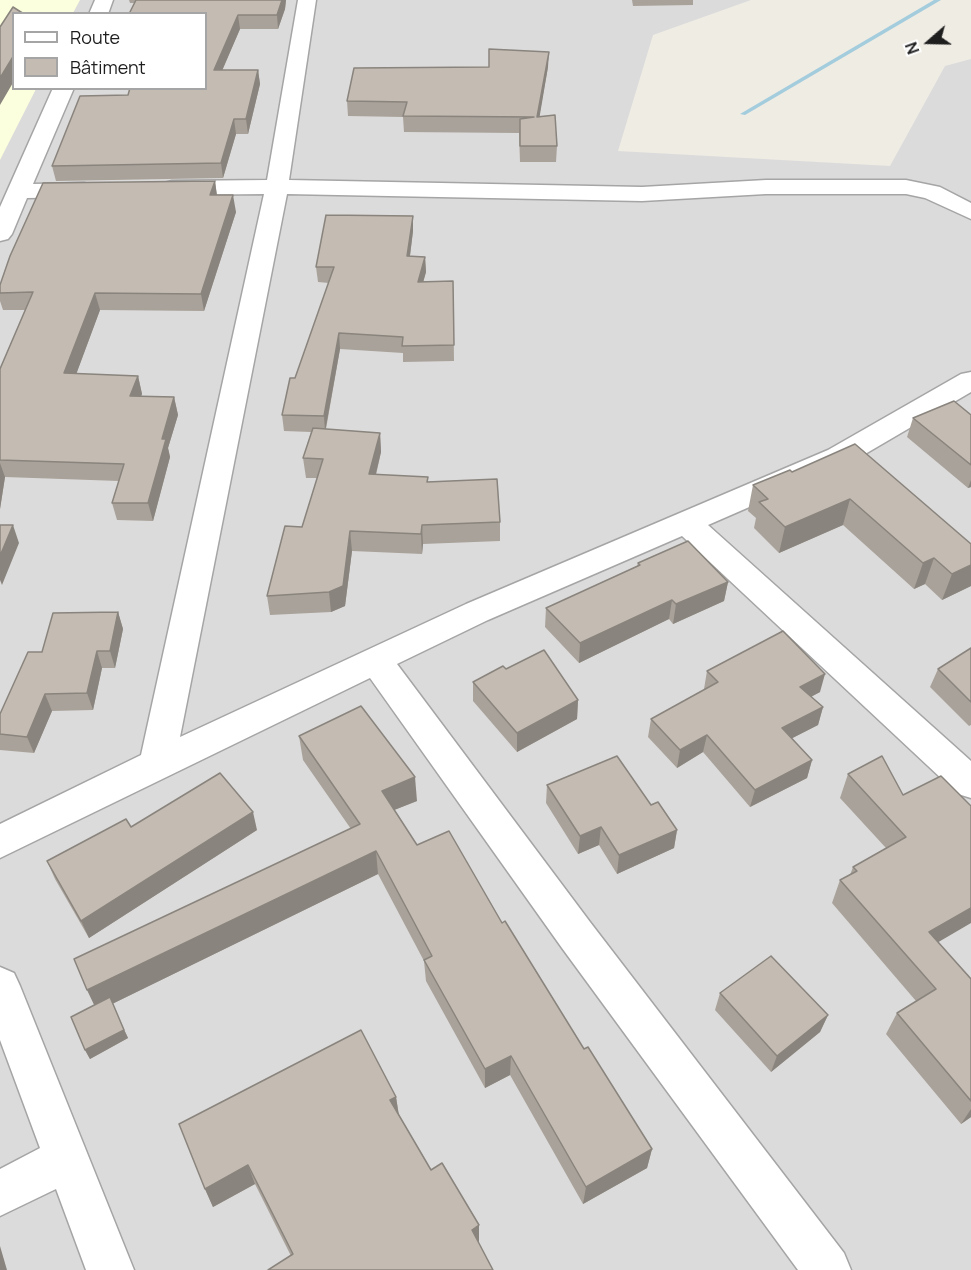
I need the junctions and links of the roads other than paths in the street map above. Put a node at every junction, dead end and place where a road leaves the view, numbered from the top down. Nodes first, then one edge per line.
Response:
1 (307, 0) edge
2 (63, 90) edge
3 (277, 187) junction
4 (102, 189) edge
5 (148, 189) edge
6 (20, 191) junction
7 (971, 212) edge
8 (0, 234) edge
9 (971, 380) edge
10 (687, 523) junction
11 (376, 661) junction
12 (157, 764) junction
13 (971, 783) edge
14 (0, 843) edge
15 (0, 986) edge
16 (68, 1158) junction
17 (0, 1192) edge
18 (110, 1270) edge
19 (827, 1270) edge

1 - 3 street
2 - 6 street
3 - 5 street
3 - 7 street
3 - 12 street
4 - 6 street
6 - 8 street
9 - 10 street
10 - 11 street
10 - 13 street
11 - 12 street
11 - 19 street
12 - 14 street
15 - 16 street
16 - 17 street
16 - 18 street

